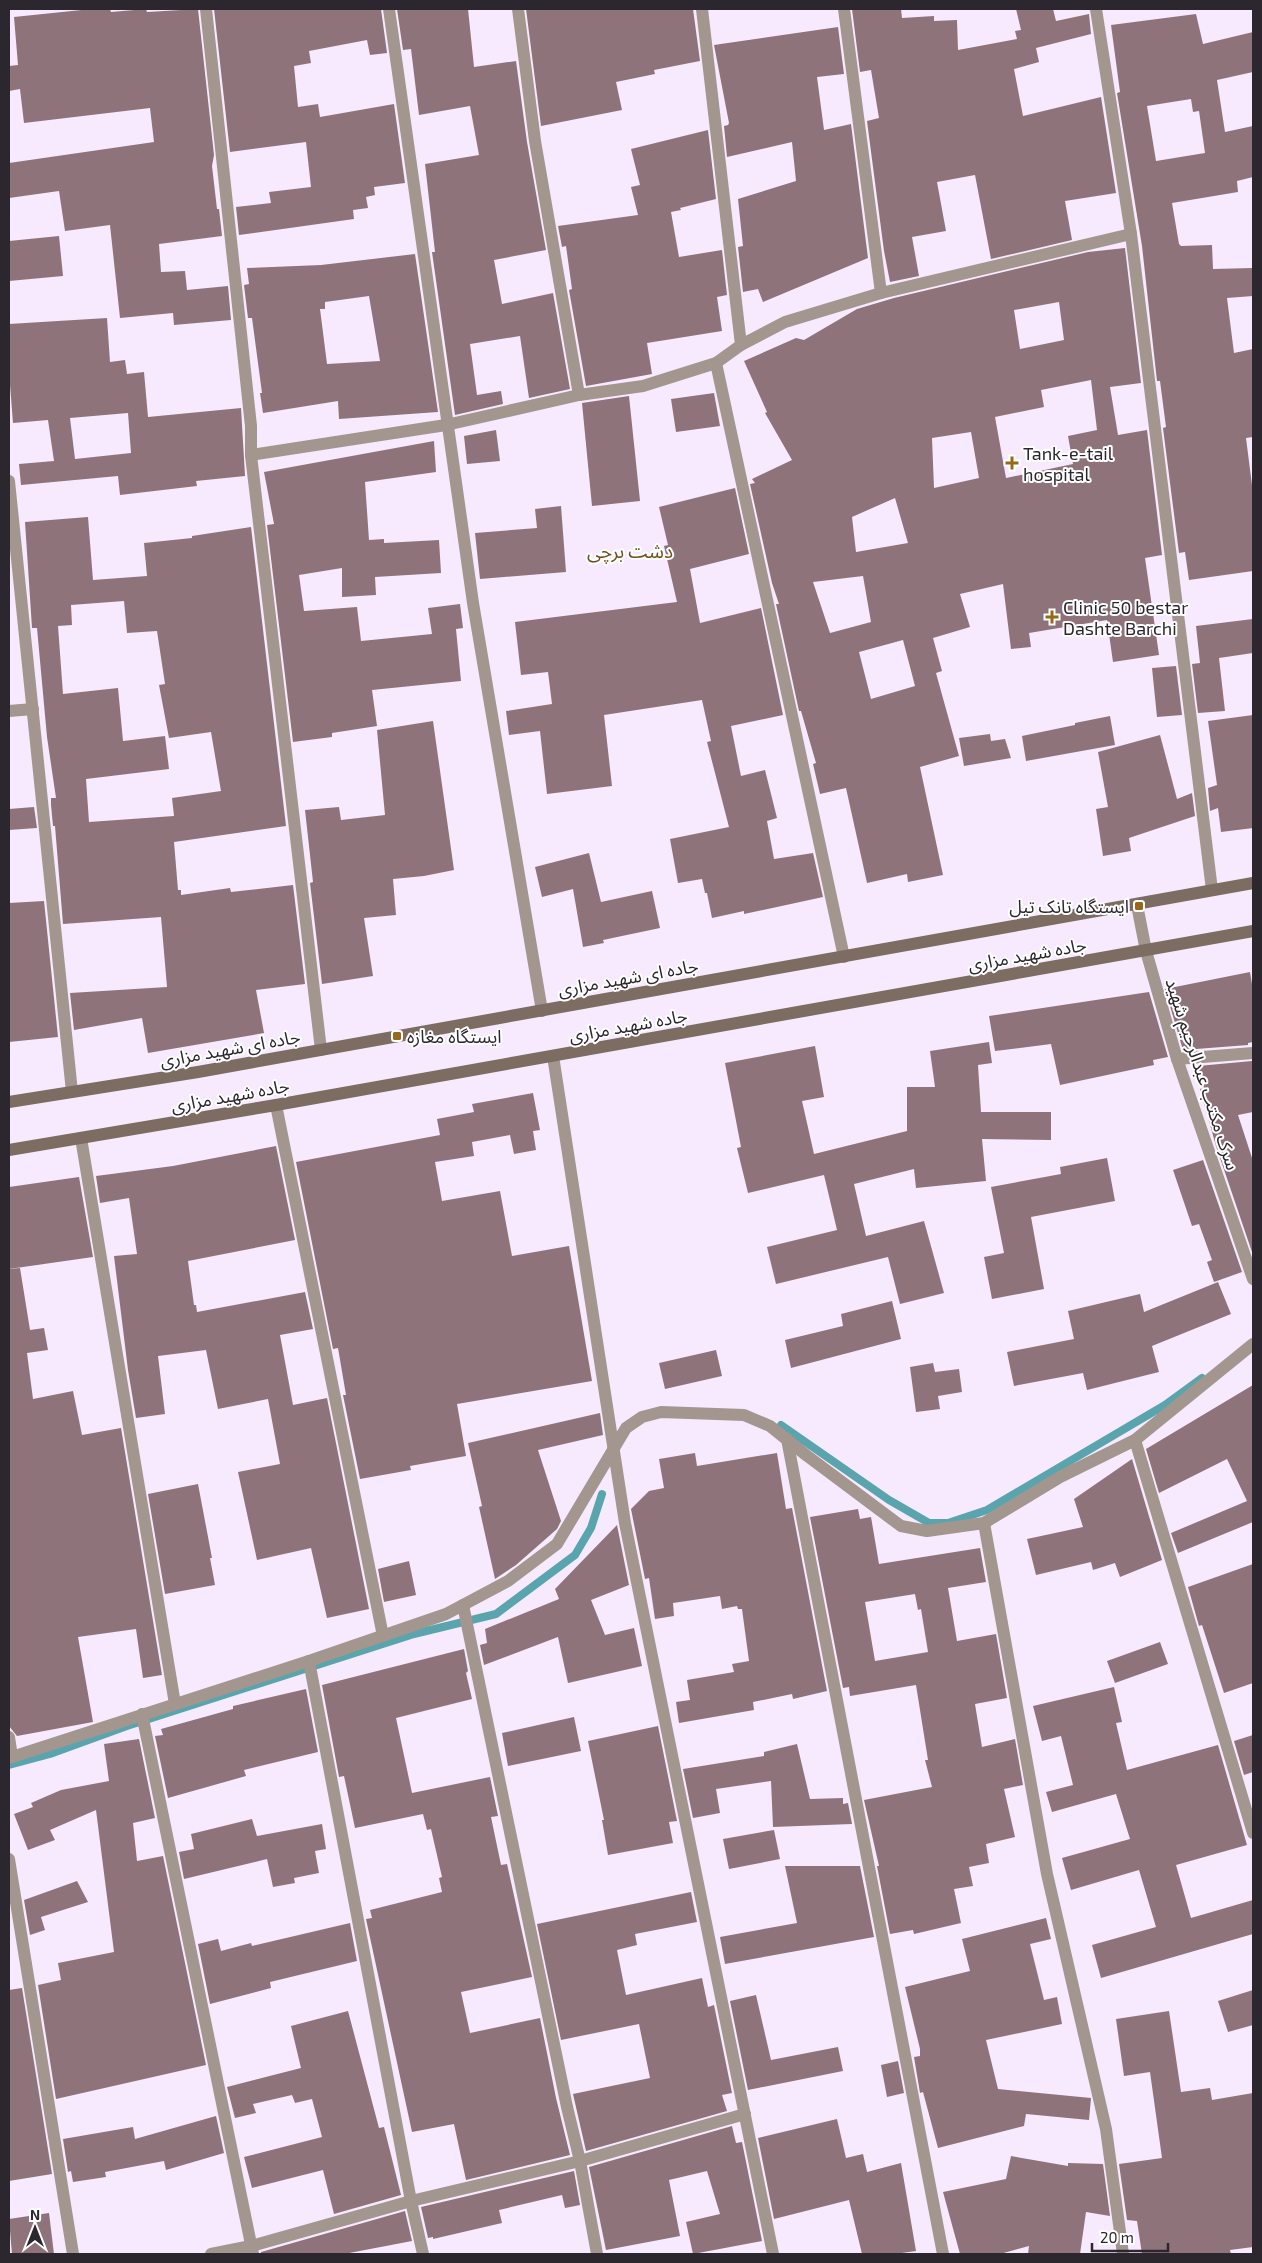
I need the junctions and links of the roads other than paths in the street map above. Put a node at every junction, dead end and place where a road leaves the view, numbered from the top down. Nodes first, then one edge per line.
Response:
1 (206, 9) edge
2 (389, 9) edge
3 (518, 9) edge
4 (702, 9) edge
5 (844, 9) edge
6 (1096, 9) edge
7 (1131, 234) junction
8 (881, 294) junction
9 (741, 345) junction
10 (716, 363) junction
11 (579, 395) junction
12 (446, 425) junction
13 (251, 455) junction
14 (9, 481) edge
15 (32, 709) junction
16 (9, 711) edge
17 (1253, 883) edge
18 (1212, 890) junction
19 (1137, 905) junction
20 (1253, 931) edge
21 (1146, 951) junction
22 (844, 957) junction
23 (542, 1010) junction
24 (321, 1050) junction
25 (1253, 1053) edge
26 (553, 1056) junction
27 (1177, 1059) junction
28 (72, 1092) junction
29 (9, 1102) edge
30 (276, 1105) junction
31 (81, 1138) junction
32 (9, 1150) edge
33 (1253, 1279) edge
34 (1253, 1344) edge
35 (787, 1439) junction
36 (1135, 1440) junction
37 (614, 1449) junction
38 (984, 1523) junction
39 (463, 1605) junction
40 (383, 1636) junction
41 (309, 1661) junction
42 (175, 1704) junction
43 (142, 1714) junction
44 (9, 1738) edge
45 (11, 1758) edge
46 (1253, 1833) edge
47 (9, 1859) edge
48 (745, 2114) junction
49 (580, 2161) junction
50 (411, 2201) junction
51 (252, 2250) edge
52 (72, 2254) edge
53 (211, 2254) edge
54 (423, 2254) edge
55 (597, 2254) edge
56 (774, 2254) edge
57 (943, 2254) edge
58 (1123, 2254) edge

1 - 13 street
2 - 12 street
3 - 11 street
4 - 9 street
5 - 8 street
6 - 7 street
7 - 8 street
7 - 18 street
8 - 9 street
9 - 10 street
10 - 11 street
10 - 22 street
11 - 12 street
12 - 13 street
12 - 23 street
13 - 24 street
14 - 15 street
15 - 16 street
15 - 28 street
17 - 18 main road, جاده ای شهید مزاری
18 - 19 main road, جاده ای شهید مزاری
19 - 21 street, سرک مکتب عبدالرحیم شهید
19 - 22 main road, جاده ای شهید مزاری
20 - 21 main road, جاده شهید مزاری
21 - 26 main road, جاده شهید مزاری
21 - 27 street, سرک مکتب عبدالرحیم شهید
22 - 23 main road, جاده ای شهید مزاری
23 - 24 main road, جاده ای شهید مزاری
24 - 28 main road, جاده ای شهید مزاری
25 - 27 street
26 - 30 main road, جاده شهید مزاری
26 - 37 street
27 - 33 street, سرک مکتب عبدالرحیم شهید
28 - 29 main road, جاده ای شهید مزاری
30 - 31 main road, جاده شهید مزاری
30 - 40 street
31 - 32 main road, جاده شهید مزاری
31 - 42 street
34 - 36 street
35 - 37 street
35 - 38 street
35 - 57 street
36 - 38 street
36 - 46 street
37 - 39 street
37 - 48 street
38 - 58 street
39 - 40 street
39 - 49 street
40 - 41 street
41 - 42 street
41 - 50 street
42 - 43 street
43 - 45 street
43 - 51 street
44 - 45 street
47 - 52 street
48 - 49 street
48 - 56 street
49 - 50 street
49 - 55 street
50 - 51 street
50 - 54 street
51 - 53 street

